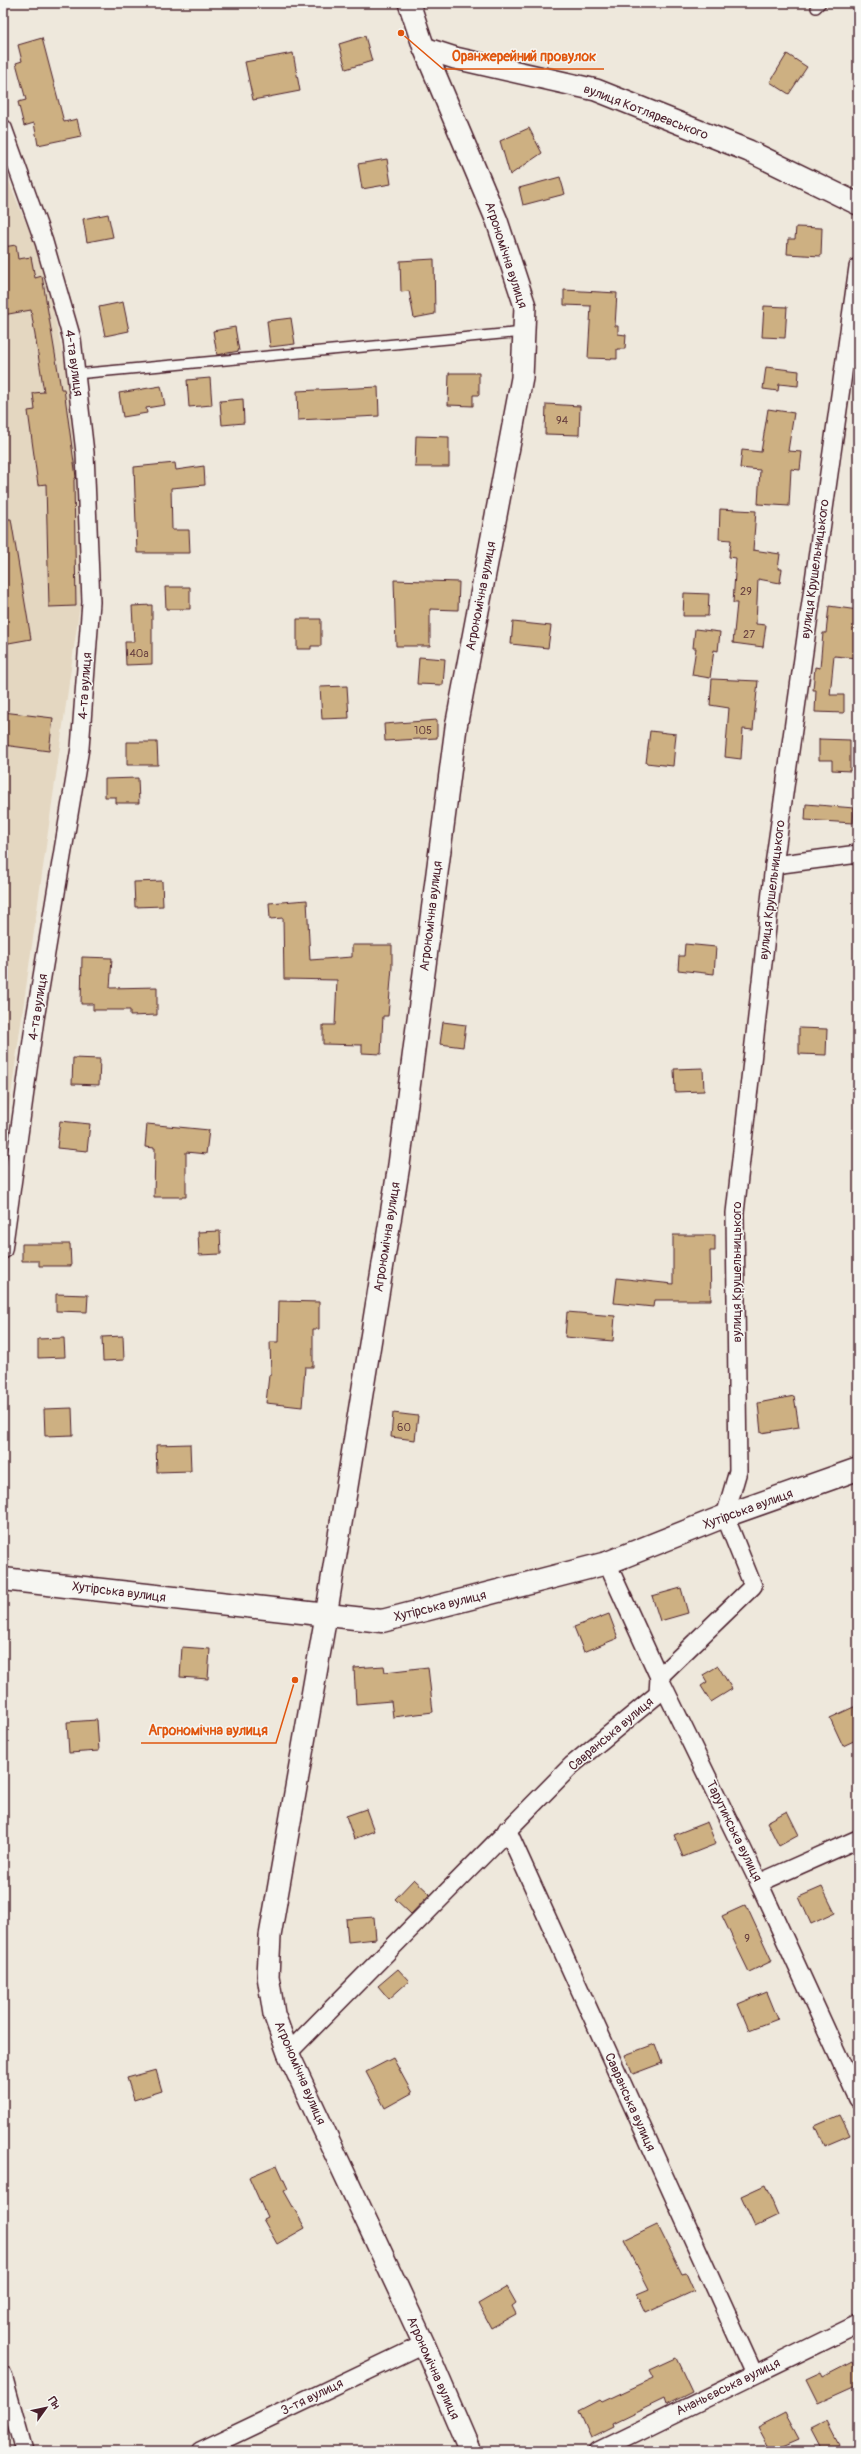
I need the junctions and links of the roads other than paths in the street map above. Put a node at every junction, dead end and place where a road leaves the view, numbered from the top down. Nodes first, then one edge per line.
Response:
1 (409, 3) edge
2 (424, 48) junction
3 (3, 128) edge
4 (858, 204) edge
5 (858, 267) edge
6 (524, 332) junction
7 (76, 374) junction
8 (858, 854) edge
9 (774, 866) junction
10 (3, 1250) edge
11 (858, 1469) edge
12 (725, 1516) junction
13 (607, 1563) junction
14 (3, 1579) edge
15 (326, 1616) junction
16 (659, 1677) junction
17 (507, 1829) junction
18 (858, 1839) edge
19 (759, 1883) junction
20 (288, 2053) junction
21 (858, 2099) edge
22 (858, 2324) edge
23 (424, 2344) junction
24 (754, 2374) junction
25 (3, 2375) edge
26 (24, 2451) edge
27 (200, 2451) edge
28 (470, 2451) edge
29 (598, 2451) edge

1 - 2 street, Агрономічна вулиця
2 - 4 street, вулиця Котляревського
2 - 6 street, Агрономічна вулиця
3 - 7 street, 4-та вулиця
5 - 9 street, вулиця Крушельницького
6 - 7 lane
6 - 15 street, Агрономічна вулиця
7 - 10 street, 4-та вулиця
8 - 9 street
9 - 12 street, вулиця Крушельницького
11 - 12 main road, Хутірська вулиця
12 - 13 main road, Хутірська вулиця
12 - 16 street
13 - 15 main road, Хутірська вулиця
13 - 16 street, Тарутинська вулиця
14 - 15 main road, Хутірська вулиця
15 - 20 street, Агрономічна вулиця
16 - 17 street, Савранська вулиця
16 - 19 street, Тарутинська вулиця
17 - 20 street, Савранська вулиця
17 - 24 street, Савранська вулиця
18 - 19 street
19 - 21 street, Тарутинська вулиця
20 - 23 street, Агрономічна вулиця
22 - 24 street, Ананьєвська вулиця
23 - 27 street, 3-тя вулиця
23 - 28 street, Агрономічна вулиця
24 - 29 street, Ананьєвська вулиця
25 - 26 street

